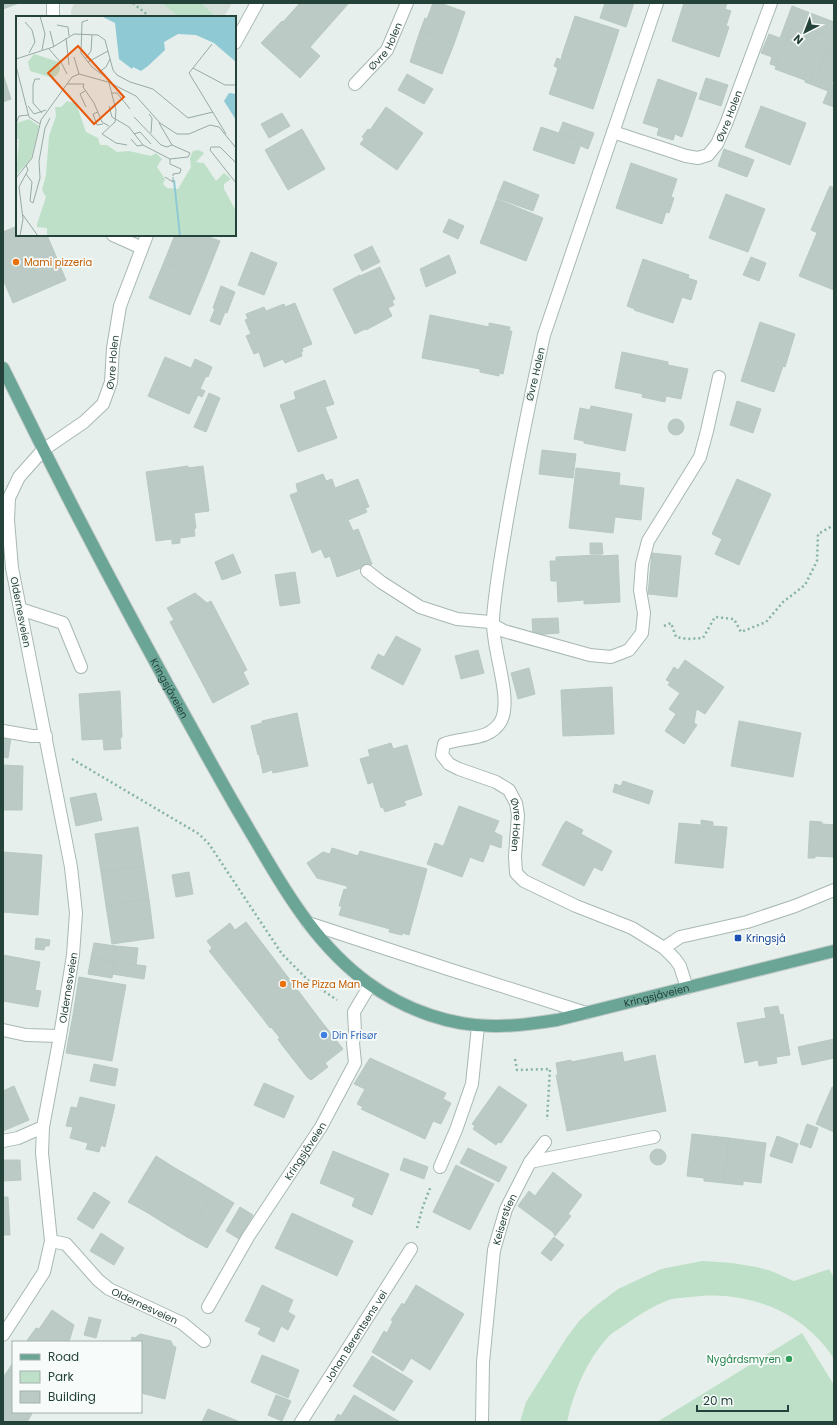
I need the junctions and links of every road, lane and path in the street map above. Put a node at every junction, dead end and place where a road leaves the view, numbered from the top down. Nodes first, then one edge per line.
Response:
1 (53, 3) edge
2 (133, 3) edge
3 (257, 3) edge
4 (407, 3) edge
5 (656, 3) edge
6 (771, 3) edge
7 (53, 16) edge
8 (149, 16) edge
9 (236, 41) edge
10 (355, 84) dead end
11 (613, 132) junction
12 (115, 236) edge
13 (147, 236) edge
14 (142, 248) junction
15 (3, 368) edge
16 (719, 377) dead end
17 (43, 450) junction
18 (834, 525) edge
19 (367, 571) dead end
20 (20, 609) junction
21 (493, 625) junction
22 (642, 633) junction
23 (81, 668) dead end
24 (3, 731) edge
25 (46, 736) junction
26 (834, 890) edge
27 (308, 922) junction
28 (664, 948) junction
29 (834, 951) edge
30 (370, 985) junction
31 (687, 988) junction
32 (354, 1012) junction
33 (586, 1013) junction
34 (478, 1026) junction
35 (3, 1030) edge
36 (60, 1036) junction
37 (516, 1059) dead end
38 (43, 1127) junction
39 (654, 1137) dead end
40 (3, 1141) edge
41 (545, 1142) joint
42 (530, 1162) junction
43 (440, 1167) joint
44 (51, 1241) junction
45 (411, 1249) joint
46 (208, 1307) dead end
47 (3, 1335) edge
48 (204, 1341) dead end
49 (301, 1422) edge
50 (482, 1422) edge

1 - 7 street
2 - 8 path
3 - 9 street
4 - 10 street, Øvre Holen
5 - 11 street, Øvre Holen
6 - 11 street, Øvre Holen
11 - 21 street, Øvre Holen
12 - 14 street
13 - 14 street, Øvre Holen
14 - 17 street, Øvre Holen
15 - 17 main road, Kringsjåveien
16 - 22 street
17 - 20 street, Oldernesveien
17 - 27 main road, Kringsjåveien
18 - 22 path
19 - 21 street
20 - 23 street
20 - 25 street, Oldernesveien
21 - 22 street
21 - 28 street, Øvre Holen
24 - 25 street
25 - 32 path
25 - 36 street, Oldernesveien
26 - 28 street
27 - 30 main road, Kringsjåveien
27 - 33 street
28 - 31 street, Øvre Holen
29 - 31 main road, Kringsjåveien
30 - 32 street
30 - 34 main road, Kringsjåveien
31 - 33 main road, Kringsjåveien
32 - 46 street, Kringsjåveien
33 - 34 main road, Kringsjåveien
34 - 43 street
35 - 36 street
36 - 38 street, Oldernesveien
37 - 41 path
38 - 40 street
38 - 44 street, Oldernesveien
39 - 42 street
41 - 42 street, Keiserstien
42 - 50 street, Keiserstien
43 - 45 path
44 - 47 street, Oldernesveien
44 - 48 street, Oldernesveien
45 - 49 street, Johan Berentsens vei

